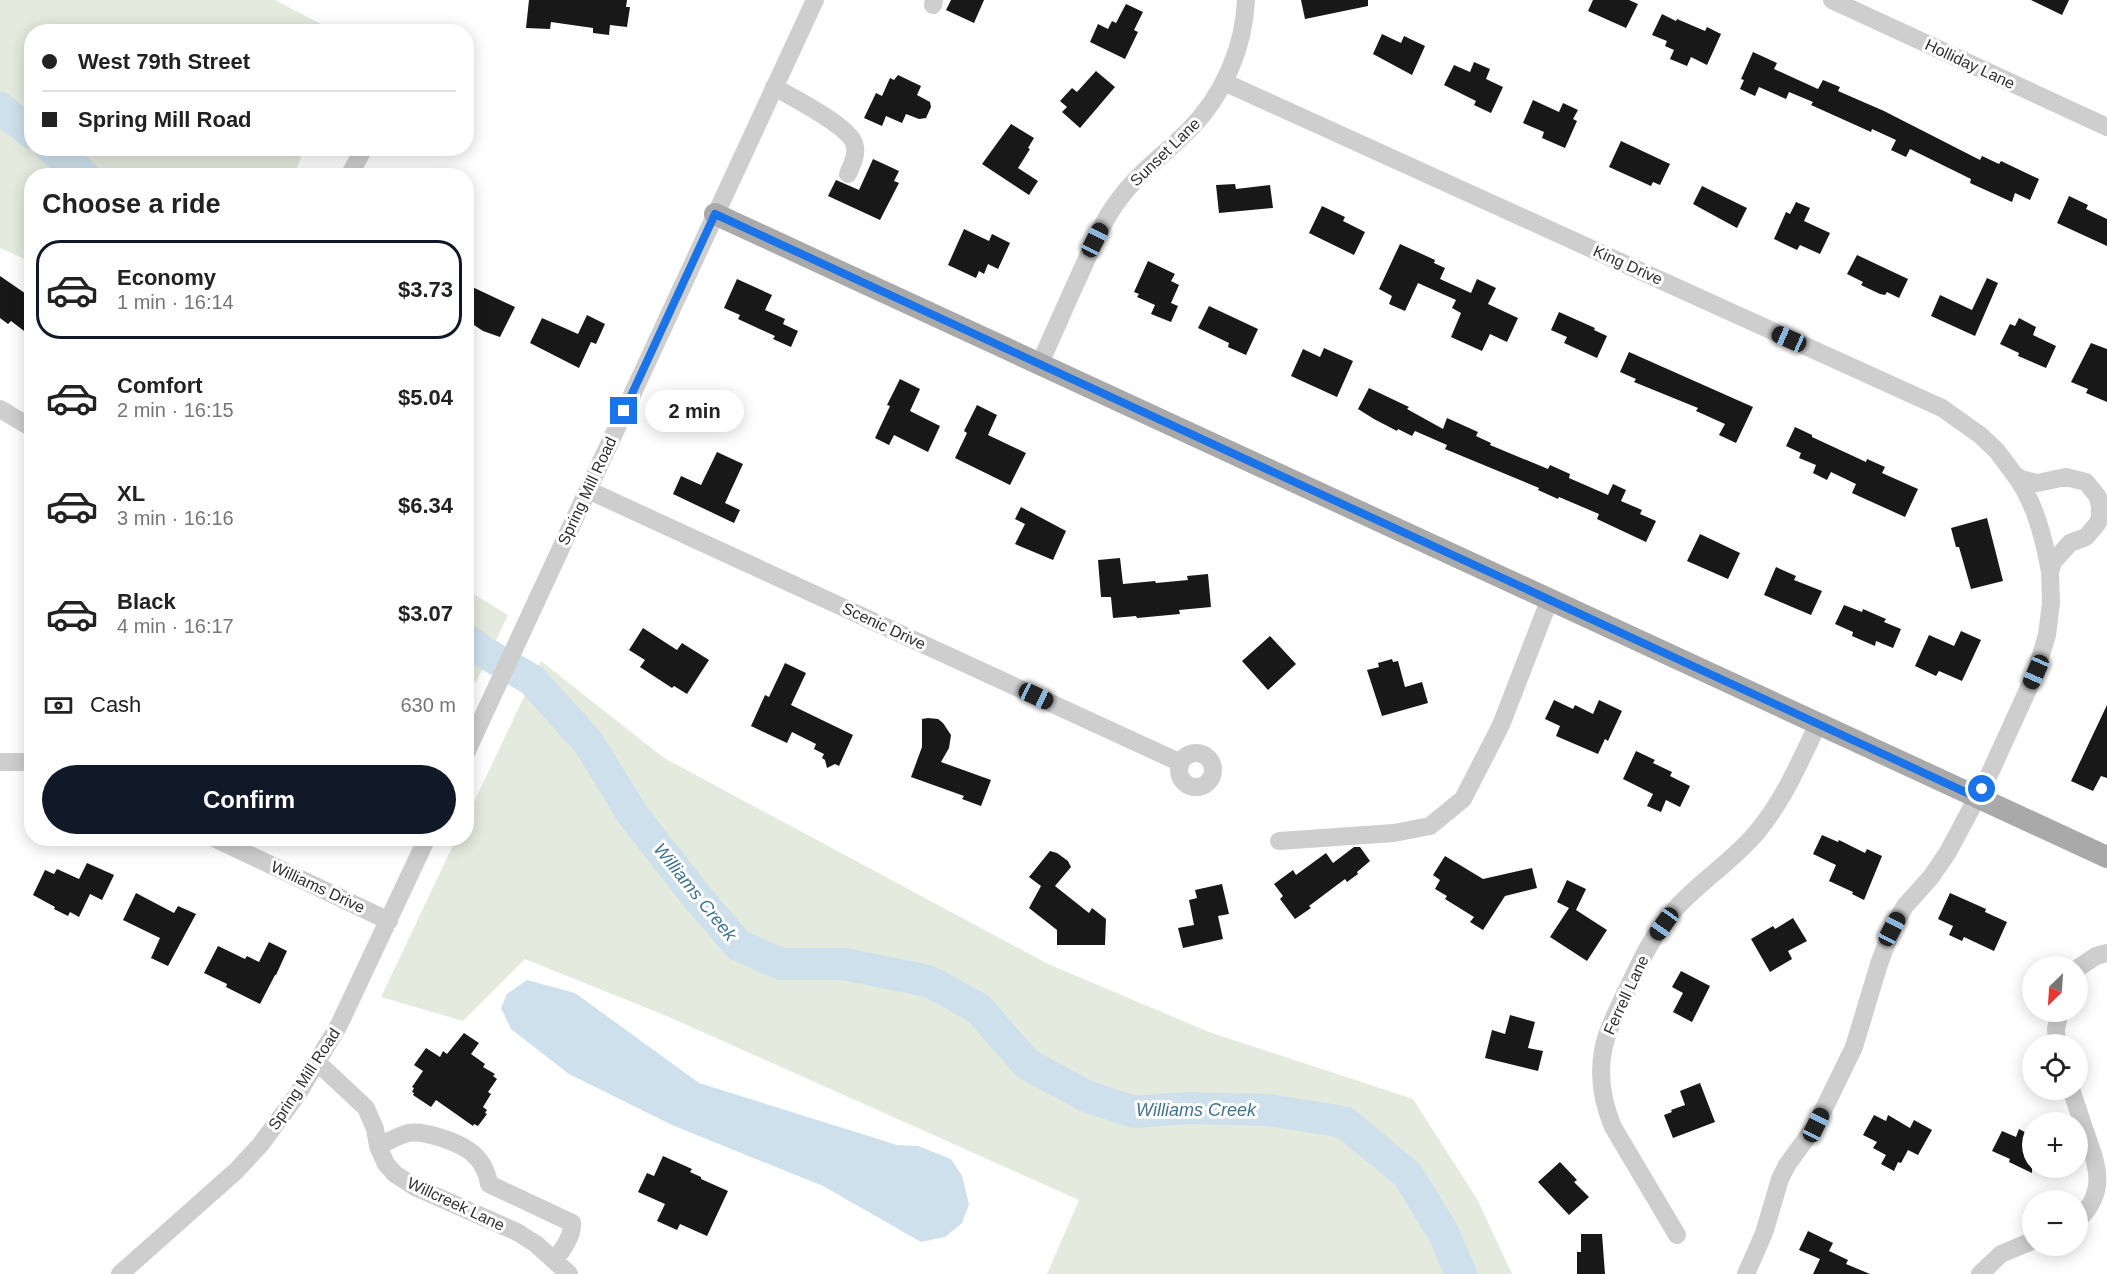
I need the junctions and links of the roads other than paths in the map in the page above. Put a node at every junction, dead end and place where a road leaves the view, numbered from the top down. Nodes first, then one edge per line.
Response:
1 (815, 0) edge
2 (1246, 0) edge
3 (1832, 0) edge
4 (1224, 82) junction
5 (774, 87) junction
6 (2107, 127) edge
7 (848, 174) dead end
8 (715, 214) junction
9 (1039, 365) junction
10 (0, 409) edge
11 (24, 423) edge
12 (2014, 474) junction
13 (588, 490) junction
14 (2050, 572) junction
15 (1549, 601) junction
16 (1818, 724) junction
17 (474, 737) edge
18 (0, 762) edge
19 (24, 762) edge
20 (1181, 763) dead end
21 (1976, 797) junction
22 (1279, 841) dead end
23 (231, 846) edge
24 (423, 846) edge
25 (2107, 857) edge
26 (389, 921) junction
27 (2107, 953) edge
28 (2088, 961) edge
29 (318, 1063) junction
30 (2075, 1100) edge
31 (378, 1146) junction
32 (489, 1184) junction
33 (2088, 1207) edge
34 (474, 1213) junction
35 (1677, 1235) dead end
36 (2022, 1245) edge
37 (555, 1260) junction
38 (120, 1274) edge
39 (569, 1274) edge
40 (1746, 1274) edge
41 (1980, 1274) edge

1 - 5 street, Spring Mill Road
2 - 4 street, Sunset Lane
3 - 6 street, Holliday Lane
4 - 9 street, Sunset Lane
4 - 12 street, King Drive
5 - 7 street
5 - 8 street, Spring Mill Road
8 - 9 main road
8 - 13 street, Spring Mill Road
9 - 15 main road
10 - 11 street
12 - 14 street, King Drive
12 - 14 street
13 - 17 street, Spring Mill Road
13 - 20 street, Scenic Drive
14 - 21 street, King Drive
15 - 16 main road
15 - 22 street
16 - 21 main road
16 - 35 street, Ferrell Lane
18 - 19 street
21 - 25 main road
21 - 40 street, King Drive
23 - 26 street, Williams Drive
24 - 26 street, Spring Mill Road
26 - 29 street, Spring Mill Road
27 - 28 street
29 - 31 street, Willcreek Lane
29 - 38 street, Spring Mill Road
30 - 33 street
31 - 32 street
31 - 34 street, Willcreek Lane
32 - 34 street
32 - 37 street
34 - 37 street, Willcreek Lane
36 - 41 street
37 - 39 street, Willcreek Lane

